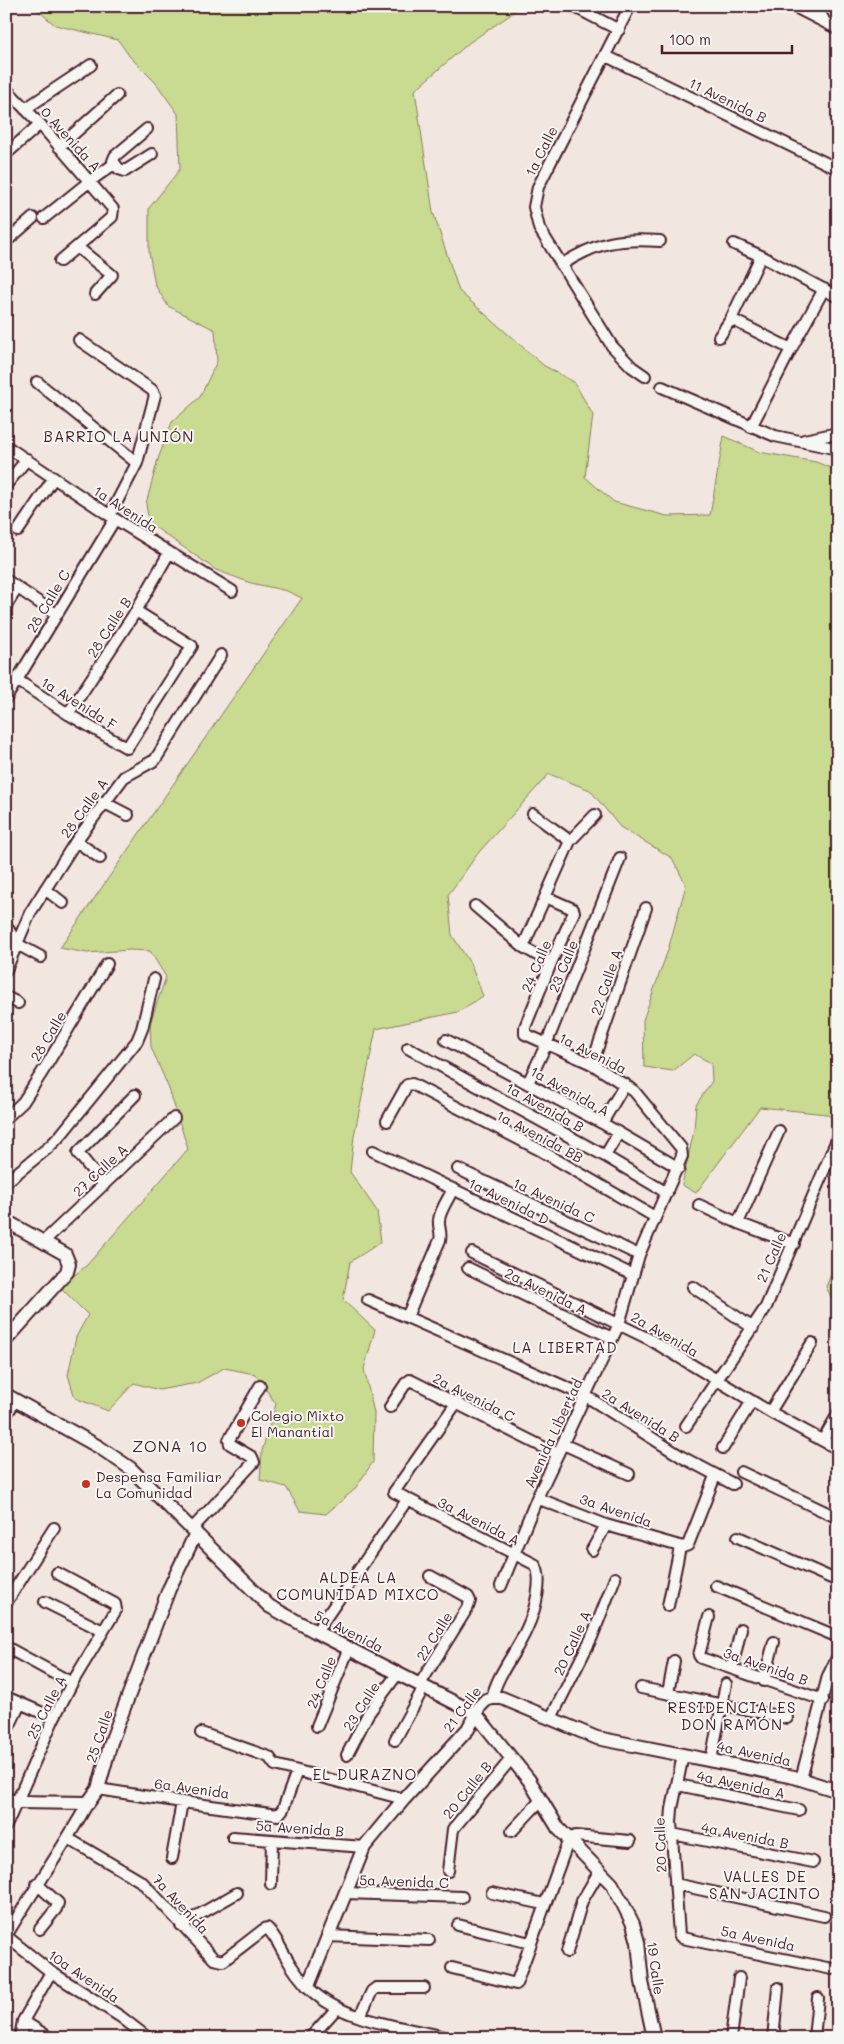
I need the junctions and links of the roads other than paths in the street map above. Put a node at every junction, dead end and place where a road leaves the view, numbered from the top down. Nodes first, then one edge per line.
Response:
1 (573, 6) edge
2 (630, 6) edge
3 (793, 6) edge
4 (816, 6) edge
5 (825, 22) junction
6 (838, 29) edge
7 (619, 30) junction
8 (606, 56) junction
9 (91, 66) dead end
10 (6, 89) edge
11 (117, 95) dead end
12 (25, 109) junction
13 (40, 124) junction
14 (147, 129) dead end
15 (59, 147) junction
16 (6, 154) edge
17 (152, 154) dead end
18 (114, 160) junction
19 (838, 169) edge
20 (90, 181) junction
21 (8, 238) edge
22 (660, 241) dead end
23 (734, 244) dead end
24 (78, 247) junction
25 (761, 256) junction
26 (60, 260) dead end
27 (561, 265) junction
28 (824, 289) junction
29 (95, 294) dead end
30 (838, 297) edge
31 (731, 319) junction
32 (719, 337) dead end
33 (79, 340) dead end
34 (791, 348) junction
35 (645, 376) dead end
36 (37, 382) dead end
37 (662, 387) dead end
38 (751, 427) junction
39 (838, 434) edge
40 (798, 441) junction
41 (6, 446) edge
42 (838, 449) edge
43 (27, 459) junction
44 (137, 463) junction
45 (53, 479) junction
46 (6, 485) edge
47 (112, 517) junction
48 (18, 531) dead end
49 (168, 553) junction
50 (6, 580) edge
51 (18, 588) junction
52 (232, 591) dead end
53 (6, 606) edge
54 (136, 611) junction
55 (56, 614) junction
56 (221, 655) dead end
57 (17, 680) junction
58 (6, 698) edge
59 (68, 714) junction
60 (104, 802) junction
61 (128, 814) dead end
62 (533, 814) dead end
63 (595, 815) dead end
64 (574, 837) junction
65 (76, 841) junction
66 (100, 858) dead end
67 (620, 858) dead end
68 (45, 889) junction
69 (546, 897) junction
70 (63, 903) dead end
71 (475, 906) dead end
72 (646, 908) dead end
73 (6, 924) edge
74 (17, 944) junction
75 (523, 947) junction
76 (41, 957) dead end
77 (551, 963) junction
78 (107, 964) dead end
79 (6, 970) edge
80 (154, 979) dead end
81 (6, 997) edge
82 (18, 1004) dead end
83 (524, 1031) joint
84 (446, 1040) dead end
85 (546, 1045) junction
86 (408, 1048) dead end
87 (592, 1064) junction
88 (528, 1083) junction
89 (625, 1084) junction
90 (135, 1095) dead end
91 (6, 1118) edge
92 (174, 1118) dead end
93 (387, 1121) dead end
94 (602, 1123) junction
95 (779, 1131) dead end
96 (618, 1134) junction
97 (838, 1137) edge
98 (374, 1151) dead end
99 (682, 1152) joint
100 (605, 1156) junction
101 (678, 1168) junction
102 (458, 1169) dead end
103 (6, 1182) edge
104 (104, 1185) junction
105 (453, 1189) junction
106 (667, 1193) junction
107 (699, 1205) dead end
108 (655, 1217) junction
109 (6, 1221) edge
110 (738, 1223) junction
111 (44, 1241) junction
112 (794, 1244) junction
113 (472, 1253) dead end
114 (639, 1255) junction
115 (468, 1268) dead end
116 (633, 1275) junction
117 (693, 1287) dead end
118 (368, 1300) dead end
119 (407, 1317) junction
120 (619, 1324) junction
121 (753, 1328) junction
122 (612, 1338) junction
123 (6, 1340) edge
124 (812, 1343) dead end
125 (717, 1381) junction
126 (260, 1386) dead end
127 (586, 1396) junction
128 (11, 1397) edge
129 (752, 1401) junction
130 (456, 1402) junction
131 (390, 1407) dead end
132 (770, 1412) junction
133 (838, 1414) edge
134 (6, 1416) edge
135 (686, 1426) dead end
136 (823, 1440) junction
137 (563, 1444) junction
138 (723, 1448) dead end
139 (838, 1449) edge
140 (557, 1454) junction
141 (741, 1472) dead end
142 (629, 1474) dead end
143 (715, 1476) junction
144 (733, 1484) dead end
145 (537, 1498) junction
146 (407, 1500) junction
147 (838, 1518) edge
148 (606, 1525) junction
149 (54, 1528) dead end
150 (194, 1531) junction
151 (738, 1537) dead end
152 (683, 1546) junction
153 (592, 1550) dead end
154 (514, 1554) junction
155 (536, 1567) joint
156 (57, 1573) dead end
157 (430, 1576) dead end
158 (615, 1578) dead end
159 (838, 1581) edge
160 (501, 1586) dead end
161 (716, 1586) dead end
162 (45, 1602) dead end
163 (6, 1603) edge
164 (668, 1606) dead end
165 (709, 1617) dead end
166 (741, 1629) dead end
167 (103, 1631) junction
168 (316, 1632) junction
169 (838, 1637) edge
170 (774, 1642) dead end
171 (6, 1647) edge
172 (349, 1648) junction
173 (838, 1656) edge
174 (674, 1661) dead end
175 (732, 1668) junction
176 (398, 1672) junction
177 (764, 1681) junction
178 (72, 1683) junction
179 (726, 1684) dead end
180 (422, 1686) junction
181 (641, 1688) dead end
182 (668, 1693) junction
183 (6, 1696) edge
184 (492, 1698) junction
185 (823, 1700) junction
186 (20, 1704) junction
187 (722, 1704) junction
188 (476, 1712) junction
189 (54, 1718) junction
190 (551, 1718) junction
191 (788, 1718) dead end
192 (318, 1726) dead end
193 (6, 1733) edge
194 (201, 1733) dead end
195 (395, 1740) dead end
196 (347, 1755) dead end
197 (683, 1755) junction
198 (511, 1759) junction
199 (711, 1760) junction
200 (297, 1771) junction
201 (801, 1779) junction
202 (678, 1785) junction
203 (98, 1789) junction
204 (838, 1791) edge
205 (404, 1799) junction
206 (541, 1800) junction
207 (11, 1801) edge
208 (182, 1802) junction
209 (88, 1803) junction
210 (799, 1810) dead end
211 (6, 1826) edge
212 (512, 1831) dead end
213 (672, 1834) junction
214 (233, 1837) dead end
215 (69, 1839) junction
216 (569, 1839) junction
217 (272, 1840) junction
218 (630, 1841) dead end
219 (364, 1847) junction
220 (172, 1858) dead end
221 (813, 1862) dead end
222 (448, 1871) dead end
223 (599, 1872) junction
224 (37, 1884) junction
225 (271, 1884) dead end
226 (675, 1884) junction
227 (237, 1893) dead end
228 (345, 1893) junction
229 (492, 1893) dead end
230 (462, 1897) dead end
231 (544, 1904) junction
232 (623, 1904) joint
233 (824, 1916) dead end
234 (458, 1924) dead end
235 (181, 1925) junction
236 (40, 1929) dead end
237 (679, 1935) joint
238 (6, 1936) edge
239 (327, 1936) junction
240 (429, 1940) dead end
241 (530, 1943) junction
242 (567, 1952) dead end
243 (452, 1968) dead end
244 (832, 1970) dead end
245 (51, 1972) junction
246 (739, 1978) dead end
247 (308, 1986) junction
248 (424, 1988) dead end
249 (778, 1988) dead end
250 (818, 1998) dead end
251 (337, 2008) junction
252 (360, 2016) junction
253 (23, 2021) junction
254 (20, 2038) edge
255 (50, 2038) edge
256 (148, 2038) edge
257 (310, 2038) edge
258 (450, 2038) edge
259 (654, 2038) edge
260 (731, 2038) edge
261 (773, 2038) edge
262 (814, 2038) edge

1 - 7 street
2 - 7 street, 1a Calle
3 - 5 street
4 - 5 street
5 - 6 street
7 - 8 street, 1a Calle
8 - 19 street, 11 Avenida B
8 - 27 street, 1a Calle
9 - 12 street
10 - 12 street, 0 Avenida A
11 - 15 street
12 - 13 street, 0 Avenida A
13 - 15 street, 0 Avenida A
13 - 16 street
14 - 18 street
15 - 20 street, 0 Avenida A
17 - 18 street
18 - 20 street
20 - 21 street
20 - 24 street, 0 Avenida A
22 - 27 street
23 - 25 street
24 - 26 street
24 - 29 street
25 - 28 street
25 - 31 street
27 - 35 street, 1a Calle
28 - 30 street
28 - 34 street
31 - 32 street
31 - 34 street
33 - 44 street, 28 Calle C
34 - 38 street
36 - 44 street
37 - 38 street
38 - 40 street
39 - 40 street
40 - 42 street
41 - 43 street, 1a Avenida
43 - 45 street, 1a Avenida
43 - 46 street
44 - 47 street, 28 Calle C
45 - 47 street, 1a Avenida
45 - 48 street
47 - 49 street, 1a Avenida
47 - 55 street, 28 Calle C
49 - 52 street, 1a Avenida
49 - 54 street, 28 Calle B
50 - 51 street
51 - 53 street
51 - 55 street
54 - 59 street, 28 Calle B
54 - 59 street, 1a Avenida F
55 - 57 street, 28 Calle C
56 - 60 street, 28 Calle A
57 - 58 street, 28 Calle C
57 - 59 street, 1a Avenida F
60 - 61 street
60 - 65 street, 28 Calle A
62 - 64 street
63 - 64 street
64 - 69 street
65 - 66 street
65 - 68 street, 28 Calle A
67 - 85 street, 23 Calle
68 - 70 street
68 - 74 street, 28 Calle A
69 - 75 street
69 - 77 street, 24 Calle
71 - 75 street
72 - 87 street, 22 Calle A
73 - 74 street
74 - 76 street
74 - 79 street, 28 Calle A
75 - 77 street
77 - 83 street, 24 Calle
78 - 91 street, 28 Calle
80 - 103 street
81 - 82 street
83 - 85 street, 1a Avenida
84 - 88 street, 1a Avenida A
85 - 87 street, 1a Avenida
85 - 88 street, 23 Calle
86 - 100 street, 1a Avenida B
87 - 89 street, 1a Avenida
88 - 94 street, 1a Avenida A
89 - 94 street
89 - 99 street, 1a Avenida
90 - 104 street
92 - 104 street, 27 Calle A
93 - 108 street, 1a Avenida BB
94 - 96 street, 1a Avenida A
95 - 110 street
96 - 100 street
96 - 101 street, 1a Avenida A
97 - 112 street, 21 Calle
98 - 105 street, 1a Avenida D
99 - 101 street, Avenida Libertad
100 - 106 street, 1a Avenida B
101 - 106 street, Avenida Libertad
102 - 114 street, 1a Avenida C
104 - 111 street, 27 Calle A
105 - 116 street, 1a Avenida D
105 - 119 street
106 - 108 street, Avenida Libertad
107 - 110 street
108 - 114 street, Avenida Libertad
109 - 111 street
110 - 112 street
111 - 123 street
112 - 121 street, 21 Calle
113 - 120 street, 2a Avenida
114 - 116 street, Avenida Libertad
115 - 122 street, 2a Avenida A
116 - 120 street, Avenida Libertad
117 - 121 street
118 - 119 street, 2a Avenida B
119 - 127 street, 2a Avenida B
120 - 122 street, Avenida Libertad
120 - 125 street, 2a Avenida
121 - 125 street, 21 Calle
122 - 127 street, Avenida Libertad
124 - 132 street
125 - 129 street, 2a Avenida
125 - 135 street, 21 Calle
126 - 150 street, 25 Calle
127 - 137 street, Avenida Libertad
127 - 143 street, 2a Avenida B
128 - 134 street
128 - 150 street, 5a Avenida
129 - 132 street, 2a Avenida
129 - 138 street
130 - 131 street, 2a Avenida C
130 - 140 street, 2a Avenida C
130 - 146 street
132 - 136 street, 2a Avenida
133 - 136 street
136 - 139 street, 2a Avenida
137 - 140 street, Avenida Libertad
137 - 142 street
140 - 145 street, Avenida Libertad
141 - 147 street
143 - 144 street, 2a Avenida B
143 - 152 street
145 - 148 street, 3a Avenida
145 - 154 street, Avenida Libertad
146 - 154 street, 3a Avenida A
146 - 168 street
148 - 152 street, 3a Avenida
148 - 153 street
149 - 163 street
150 - 168 street, 5a Avenida
150 - 203 street, 25 Calle
151 - 159 street
152 - 164 street
154 - 155 street, 3a Avenida A
154 - 160 street, Avenida Libertad
155 - 184 street, 21 Calle
156 - 167 street, 25 Calle A
157 - 180 street, 22 Calle
158 - 190 street, 20 Calle A
161 - 169 street
162 - 167 street
165 - 175 street, 3a Avenida B
166 - 175 street
167 - 178 street, 25 Calle A
168 - 172 street, 5a Avenida
170 - 177 street
171 - 178 street
172 - 176 street, 5a Avenida
172 - 192 street, 24 Calle
173 - 185 street
174 - 182 street
175 - 177 street, 3a Avenida B
176 - 180 street, 5a Avenida
176 - 196 street, 23 Calle
177 - 185 street, 3a Avenida B
178 - 189 street, 25 Calle A
179 - 187 street
180 - 188 street, 5a Avenida
180 - 195 street, 22 Calle
181 - 182 street
182 - 187 street
183 - 186 street
184 - 188 street, 21 Calle
184 - 190 street, 4a Avenida
185 - 201 street
186 - 189 street
186 - 193 street
187 - 191 street
187 - 199 street
188 - 198 street, 5a Avenida
188 - 205 street, 21 Calle
189 - 207 street, 25 Calle A
190 - 197 street, 4a Avenida
194 - 200 street
197 - 199 street, 4a Avenida
197 - 202 street, 20 Calle
198 - 206 street, 5a Avenida
198 - 222 street, 20 Calle B
199 - 201 street, 4a Avenida
200 - 205 street
200 - 208 street, 6a Avenida
201 - 204 street, 4a Avenida
202 - 210 street, 4a Avenida A
202 - 213 street, 20 Calle
203 - 208 street, 6a Avenida
203 - 209 street, 25 Calle
205 - 219 street, 21 Calle
206 - 212 street
206 - 216 street, 5a Avenida
207 - 209 street
207 - 211 street, 25 Calle A
208 - 220 street
209 - 215 street, 25 Calle
213 - 221 street, 4a Avenida B
213 - 226 street, 20 Calle
214 - 217 street, 5a Avenida B
215 - 224 street, 25 Calle
215 - 235 street, 7a Avenida
216 - 218 street
216 - 223 street, 5a Avenida
216 - 231 street
217 - 219 street, 5a Avenida B
217 - 225 street
219 - 228 street, 21 Calle
223 - 232 street, 5a Avenida
223 - 242 street
224 - 236 street
224 - 238 street, 25 Calle
226 - 233 street
226 - 237 street, 20 Calle
227 - 235 street
228 - 230 street, 5a Avenida C
228 - 239 street, 21 Calle
229 - 231 street
231 - 241 street
232 - 259 street, 19 Calle
234 - 241 street
235 - 247 street, 7a Avenida
237 - 244 street, 5a Avenida
238 - 245 street, 10a Avenida
239 - 240 street
239 - 247 street, 21 Calle
241 - 243 street
245 - 253 street
245 - 256 street, 10a Avenida
246 - 260 street
247 - 251 street
248 - 252 street
249 - 261 street
250 - 262 street
251 - 252 street
251 - 257 street
252 - 258 street
253 - 254 street
253 - 255 street

